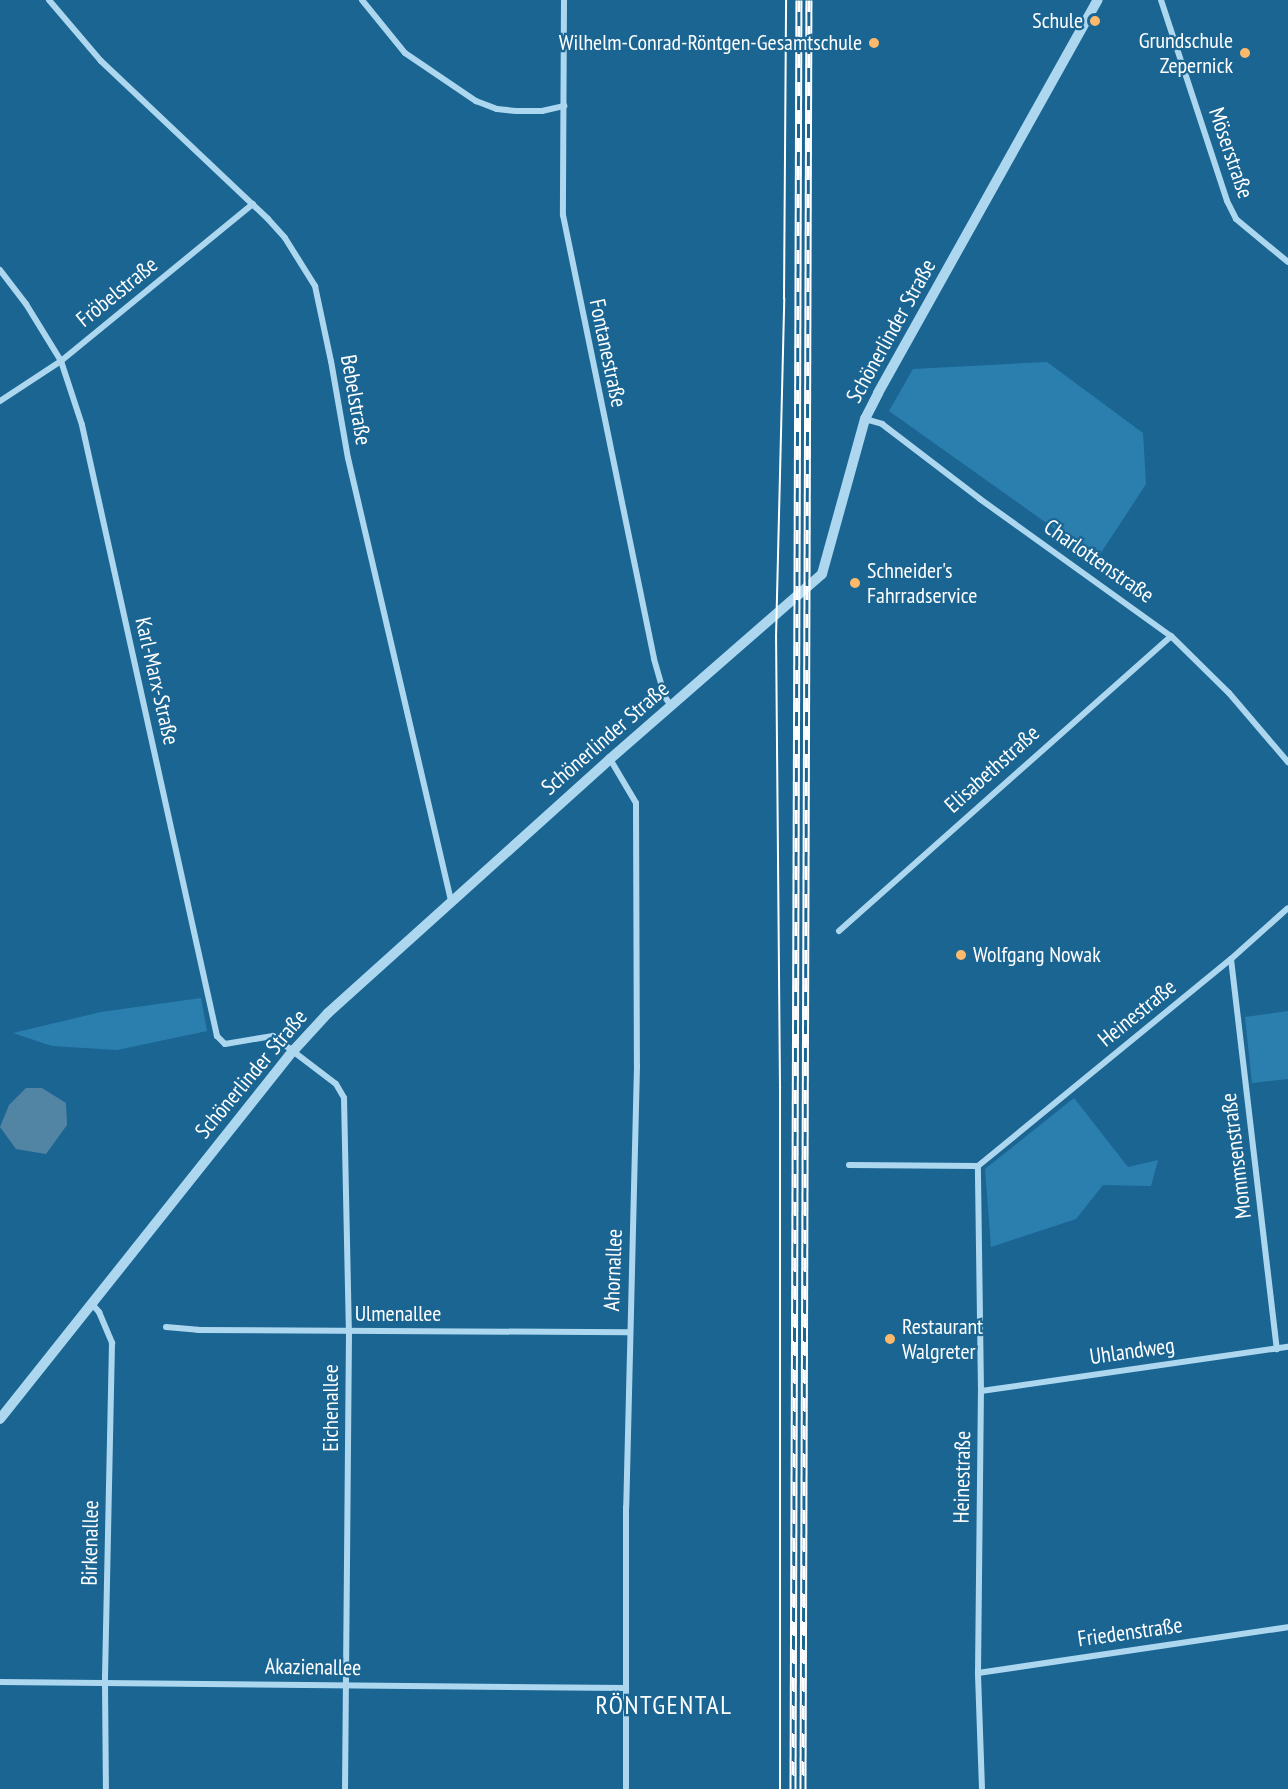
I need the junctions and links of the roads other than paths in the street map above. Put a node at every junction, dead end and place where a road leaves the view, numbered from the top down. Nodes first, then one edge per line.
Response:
1 (50, 0) edge
2 (362, 0) edge
3 (564, 0) edge
4 (1098, 0) edge
5 (1161, 0) edge
6 (564, 106) junction
7 (253, 204) junction
8 (1288, 262) edge
9 (0, 270) edge
10 (61, 361) junction
11 (0, 401) edge
12 (865, 418) junction
13 (1171, 636) junction
14 (671, 706) junction
15 (610, 759) junction
16 (1288, 762) edge
17 (451, 902) junction
18 (1288, 908) edge
19 (839, 931) dead end
20 (1231, 958) junction
21 (294, 1050) junction
22 (849, 1165) dead end
23 (978, 1166) junction
24 (92, 1304) junction
25 (166, 1327) dead end
26 (349, 1332) junction
27 (629, 1332) junction
28 (1288, 1347) edge
29 (1276, 1349) junction
30 (981, 1391) junction
31 (0, 1419) edge
32 (1288, 1627) edge
33 (978, 1672) junction
34 (0, 1682) edge
35 (105, 1683) junction
36 (347, 1685) junction
37 (625, 1688) junction
38 (106, 1789) edge
39 (345, 1789) edge
40 (626, 1789) edge
41 (982, 1789) edge

1 - 7 street, Bebelstraße
2 - 6 street
3 - 6 street, Fontanestraße
4 - 12 street, Schönerlinder Straße
5 - 8 street, Möserstraße
6 - 14 street, Fontanestraße
7 - 10 street, Fröbelstraße
7 - 17 street, Bebelstraße
9 - 10 street, Karl-Marx-Straße
10 - 11 street, Fröbelstraße
10 - 21 street, Karl-Marx-Straße
12 - 13 street, Charlottenstraße
12 - 14 street, Schönerlinder Straße
13 - 16 street, Charlottenstraße
13 - 19 street, Elisabethstraße
14 - 15 street, Schönerlinder Straße
15 - 17 street, Schönerlinder Straße
15 - 27 street, Ahornallee
17 - 21 street, Schönerlinder Straße
18 - 20 street, Heinestraße
20 - 23 street, Heinestraße
20 - 29 street, Mommsenstraße
21 - 24 street, Schönerlinder Straße
21 - 26 street, Eichenallee
22 - 23 street
23 - 30 street, Heinestraße
24 - 31 street, Schönerlinder Straße
24 - 35 street, Birkenallee
25 - 26 street, Ulmenallee
26 - 27 street, Ulmenallee
26 - 36 street, Eichenallee
27 - 37 street, Ahornallee
28 - 29 street, Uhlandweg
29 - 30 street, Uhlandweg
30 - 33 street, Heinestraße
32 - 33 street, Friedenstraße
33 - 41 street, Heinestraße
34 - 35 street, Akazienallee
35 - 36 street, Akazienallee
35 - 38 street, Birkenallee
36 - 37 street, Akazienallee
36 - 39 street, Eichenallee
37 - 40 street, Ahornallee

